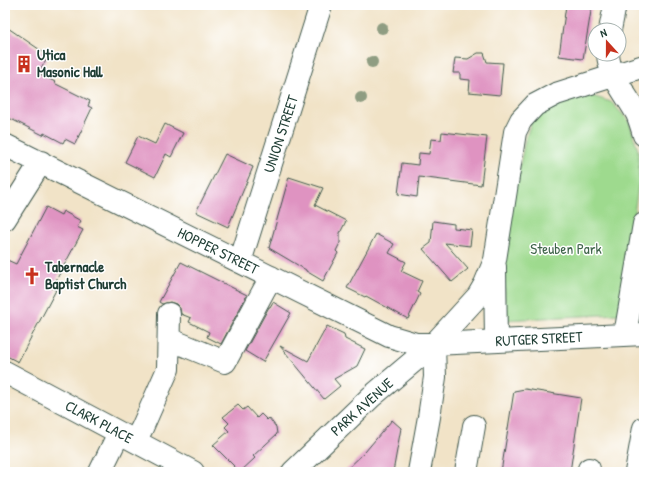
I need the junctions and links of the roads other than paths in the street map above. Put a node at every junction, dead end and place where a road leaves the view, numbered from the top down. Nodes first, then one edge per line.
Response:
1 (321, 5) edge
2 (615, 5) edge
3 (612, 22) edge
4 (609, 62) edge
5 (644, 66) edge
6 (614, 76) junction
7 (644, 135) edge
8 (5, 145) edge
9 (41, 162) junction
10 (5, 219) edge
11 (644, 224) edge
12 (495, 260) junction
13 (240, 262) junction
14 (271, 277) junction
15 (169, 314) dead end
16 (635, 334) edge
17 (169, 339) junction
18 (496, 341) junction
19 (434, 344) junction
20 (5, 372) edge
21 (474, 426) dead end
22 (644, 428) edge
23 (127, 437) junction
24 (100, 472) edge
25 (194, 472) edge
26 (293, 472) edge
27 (419, 472) edge
28 (466, 472) edge
29 (636, 472) edge

1 - 13 street, UNION STREET
2 - 3 street
4 - 6 street
5 - 6 street
6 - 7 street
6 - 12 street
8 - 9 street, HOPPER STREET
9 - 10 street
9 - 13 street, HOPPER STREET
11 - 16 street
12 - 18 street
12 - 19 street
13 - 14 street, HOPPER STREET
14 - 17 street
14 - 19 street, HOPPER STREET
15 - 17 street
16 - 18 street, RUTGER STREET
17 - 23 street
18 - 19 street, RUTGER STREET
19 - 26 street, PARK AVENUE
19 - 27 street
20 - 23 street, CLARK PLACE
21 - 28 street
22 - 29 street
23 - 24 street
23 - 25 street, CLARK PLACE

